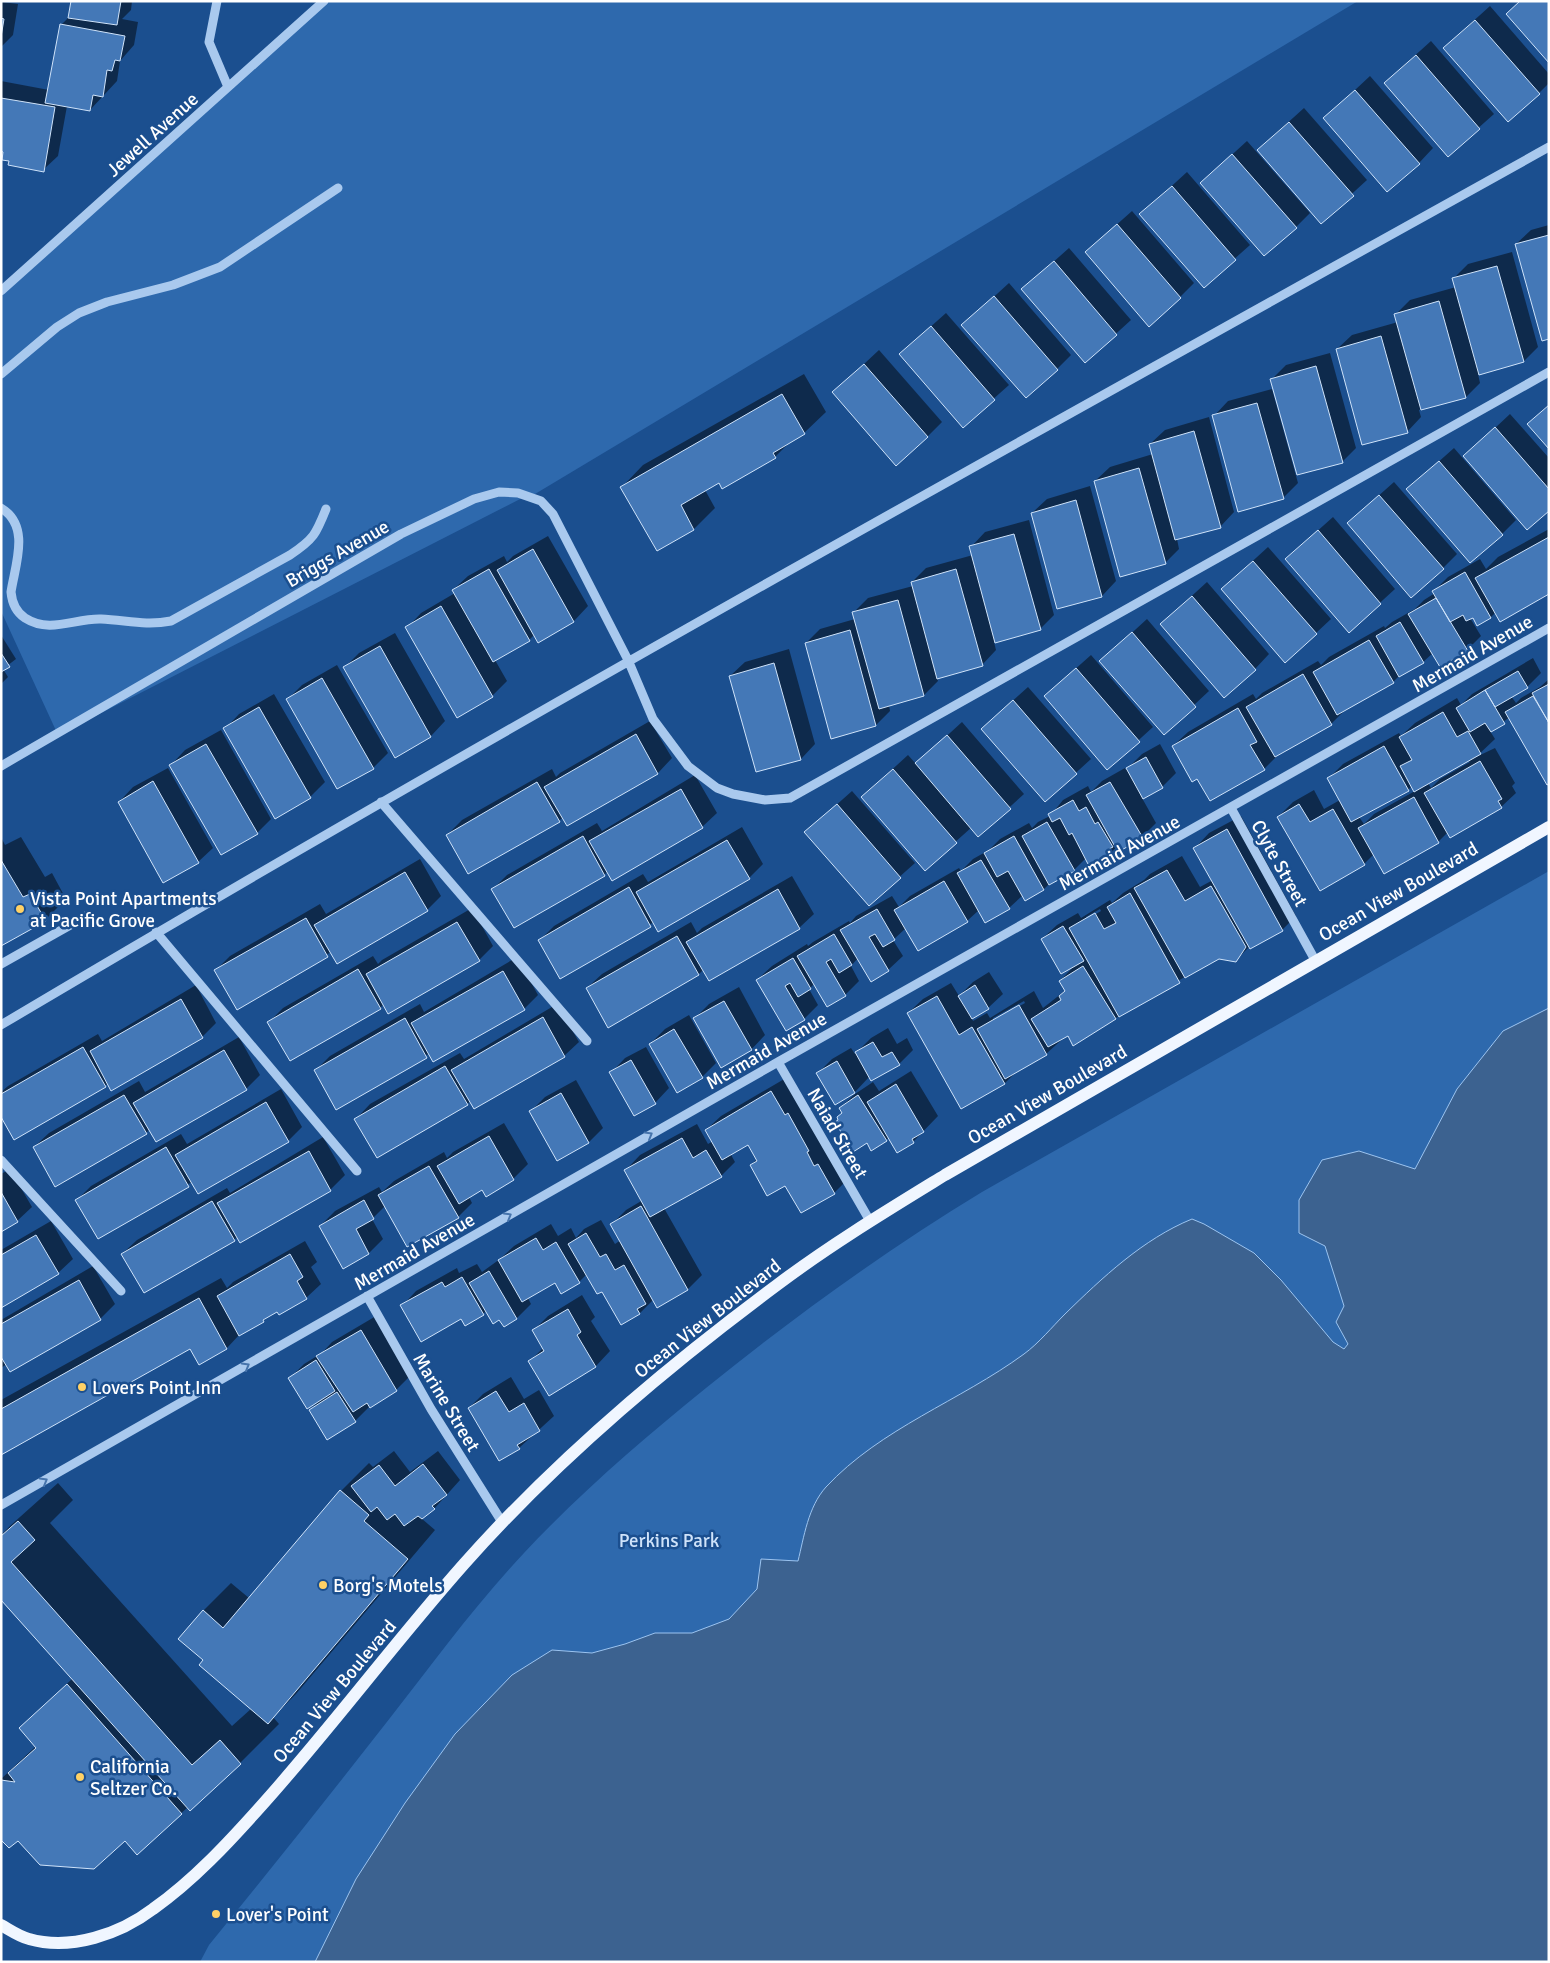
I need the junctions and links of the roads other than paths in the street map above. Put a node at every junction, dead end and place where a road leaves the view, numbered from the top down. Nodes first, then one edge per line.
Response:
1 (217, 1) edge
2 (324, 1) edge
3 (228, 87) junction
4 (1549, 147) edge
5 (338, 188) dead end
6 (1, 291) edge
7 (1549, 372) edge
8 (1, 374) edge
9 (1, 508) edge
10 (326, 509) dead end
11 (1549, 628) edge
12 (628, 660) junction
13 (1, 766) edge
14 (382, 802) junction
15 (1232, 808) junction
16 (1549, 827) edge
17 (88, 915) dead end
18 (156, 932) junction
19 (1315, 960) junction
20 (1, 964) edge
21 (1, 1025) edge
22 (587, 1041) dead end
23 (778, 1062) junction
24 (1, 1160) edge
25 (357, 1171) dead end
26 (870, 1221) junction
27 (121, 1292) dead end
28 (367, 1296) junction
29 (1, 1505) edge
30 (502, 1522) junction
31 (1, 1925) edge

1 - 3 street
2 - 3 street, Jewell Avenue
3 - 6 street, Jewell Avenue
4 - 12 street
5 - 8 street
7 - 12 street, Briggs Avenue
9 - 10 street
11 - 15 street, Mermaid Avenue
12 - 13 street, Briggs Avenue
12 - 14 street
14 - 18 street
14 - 22 street
15 - 19 street, Clyte Street
15 - 23 street, Mermaid Avenue
16 - 19 main road, Ocean View Boulevard
17 - 20 street
18 - 21 street
18 - 25 street
19 - 26 main road, Ocean View Boulevard
23 - 26 street, Naiad Street
28 -> 23 street, Mermaid Avenue
24 - 27 street
26 - 30 main road, Ocean View Boulevard
29 -> 28 street, Mermaid Avenue
28 - 30 street, Marine Street
30 - 31 main road, Ocean View Boulevard

